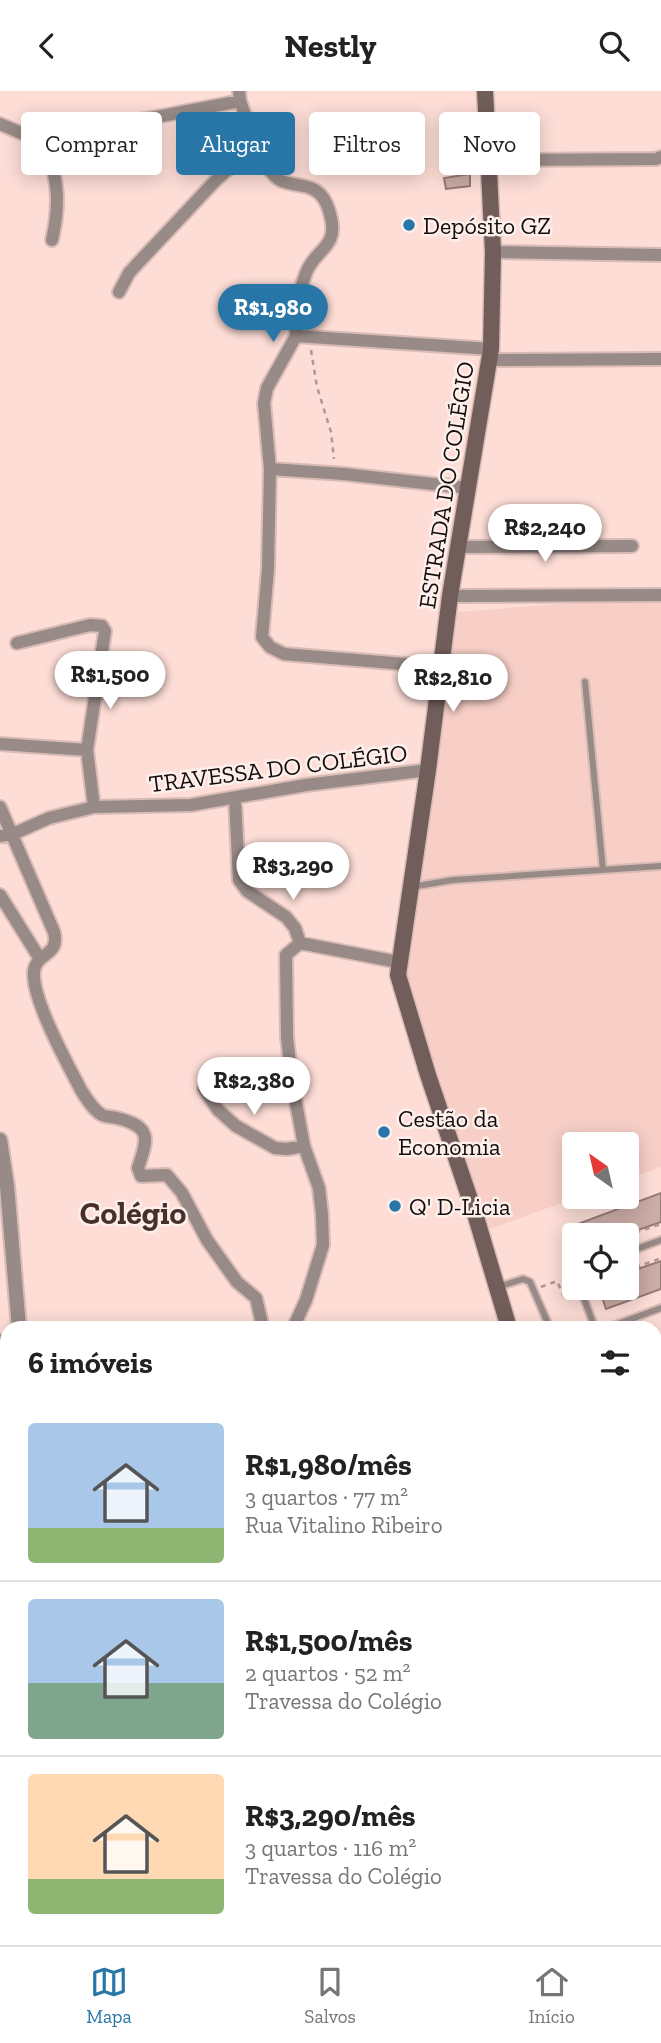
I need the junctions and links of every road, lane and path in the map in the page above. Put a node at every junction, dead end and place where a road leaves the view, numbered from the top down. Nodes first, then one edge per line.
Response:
1 (485, 91) edge
2 (239, 96) edge
3 (486, 112) edge
4 (162, 114) edge
5 (0, 124) edge
6 (21, 133) edge
7 (661, 157) edge
8 (540, 160) edge
9 (55, 175) edge
10 (222, 175) edge
11 (274, 175) edge
12 (490, 175) edge
13 (52, 240) dead end
14 (493, 252) junction
15 (661, 255) edge
16 (119, 292) dead end
17 (296, 336) junction
18 (310, 338) junction
19 (490, 355) junction
20 (661, 359) edge
21 (270, 469) junction
22 (334, 473) junction
23 (468, 488) junction
24 (458, 547) junction
25 (632, 547) dead end
26 (661, 595) edge
27 (450, 596) junction
28 (17, 643) dead end
29 (441, 667) junction
30 (586, 683) dead end
31 (0, 744) edge
32 (87, 750) junction
33 (428, 770) junction
34 (235, 799) junction
35 (0, 807) edge
36 (93, 807) junction
37 (6, 835) edge
38 (661, 866) edge
39 (603, 870) junction
40 (409, 887) junction
41 (0, 895) edge
42 (300, 943) junction
43 (40, 958) junction
44 (398, 962) junction
45 (204, 1089) dead end
46 (0, 1140) edge
47 (304, 1146) junction
48 (661, 1224) edge
49 (639, 1232) edge
50 (661, 1240) edge
51 (639, 1248) edge
52 (661, 1258) edge
53 (639, 1266) edge
54 (497, 1287) junction
55 (534, 1289) junction
56 (562, 1293) edge
57 (584, 1300) edge
58 (661, 1308) edge
59 (18, 1321) edge
60 (261, 1321) edge
61 (296, 1321) edge
62 (507, 1321) edge
63 (547, 1321) edge
64 (592, 1321) edge
65 (626, 1321) edge

1 - 3 main road, ESTRADA DO COLÉGIO
2 - 4 street
5 - 6 street
7 - 8 street
9 - 13 street
10 - 16 street
11 - 17 street
12 - 14 main road, ESTRADA DO COLÉGIO
14 - 15 street
14 - 19 main road, ESTRADA DO COLÉGIO
17 - 18 street
17 - 21 street
18 - 19 street
18 - 22 path
19 - 20 street
19 - 23 main road, ESTRADA DO COLÉGIO
21 - 22 street
21 - 29 street
22 - 23 street
23 - 24 main road, ESTRADA DO COLÉGIO
24 - 25 street
24 - 27 main road, ESTRADA DO COLÉGIO
26 - 27 street
27 - 29 main road, ESTRADA DO COLÉGIO
28 - 32 street
29 - 33 main road, ESTRADA DO COLÉGIO
30 - 39 lane
31 - 32 street
32 - 36 street
33 - 34 street, TRAVESSA DO COLÉGIO
33 - 40 main road, ESTRADA DO COLÉGIO
34 - 36 street, TRAVESSA DO COLÉGIO
34 - 42 street
35 - 37 street
36 - 37 street, TRAVESSA DO COLÉGIO
37 - 43 street
38 - 39 lane
39 - 40 lane
40 - 44 main road, ESTRADA DO COLÉGIO
41 - 43 street
42 - 44 street
42 - 47 street
43 - 60 street
44 - 54 main road, ESTRADA DO COLÉGIO
45 - 47 street
46 - 59 street
47 - 61 street
48 - 49 path
50 - 51 lane
52 - 53 path
54 - 55 lane
54 - 62 main road, ESTRADA DO COLÉGIO
55 - 56 path
55 - 63 lane
57 - 64 lane
58 - 65 lane

